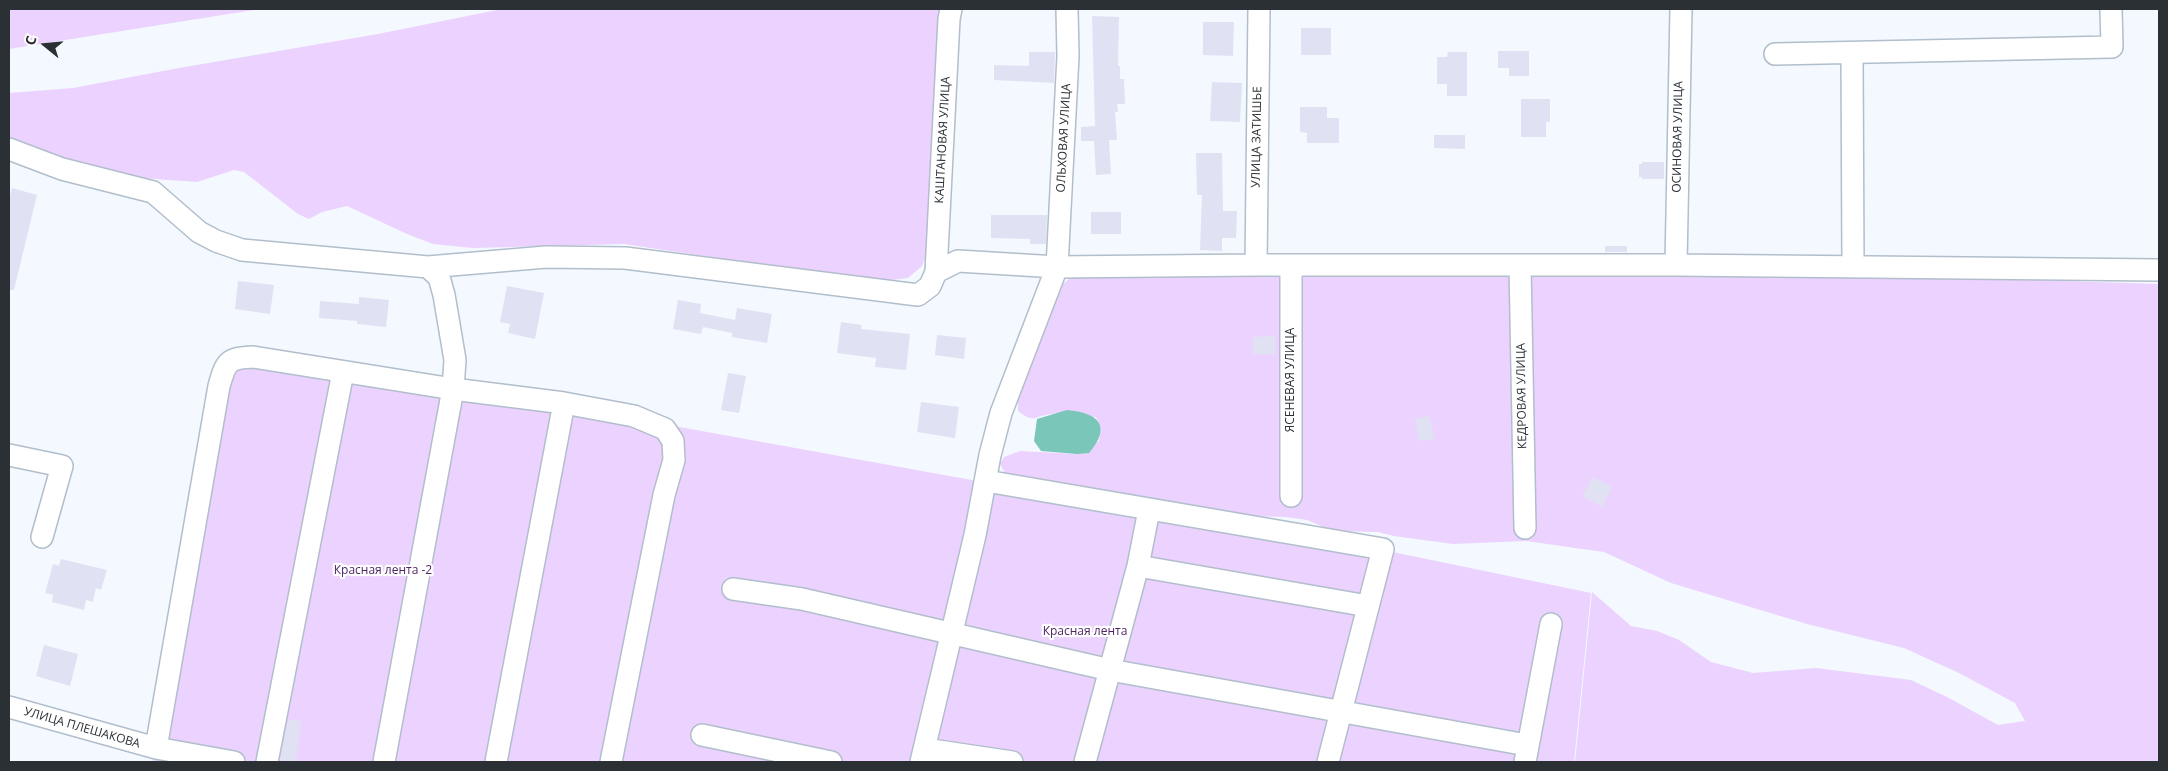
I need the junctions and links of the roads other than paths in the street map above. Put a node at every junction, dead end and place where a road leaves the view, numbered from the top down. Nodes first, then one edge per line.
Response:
1 (951, 9) edge
2 (1067, 9) edge
3 (1259, 9) edge
4 (1681, 9) edge
5 (2112, 9) edge
6 (1852, 53) junction
7 (1775, 54) dead end
8 (9, 149) edge
9 (1256, 265) junction
10 (1291, 265) junction
11 (1520, 265) junction
12 (1676, 266) junction
13 (428, 267) junction
14 (1057, 267) junction
15 (1853, 267) junction
16 (2159, 270) edge
17 (936, 272) junction
18 (343, 372) junction
19 (453, 389) junction
20 (564, 403) junction
21 (9, 455) edge
22 (986, 481) junction
23 (1291, 496) dead end
24 (1149, 510) junction
25 (1525, 528) dead end
26 (42, 537) dead end
27 (1138, 566) junction
28 (733, 589) dead end
29 (1368, 606) junction
30 (1551, 624) dead end
31 (952, 635) junction
32 (1110, 670) junction
33 (9, 708) edge
34 (1342, 711) junction
35 (702, 735) dead end
36 (156, 748) junction
37 (1526, 754) edge
38 (923, 756) edge
39 (234, 762) edge
40 (267, 762) edge
41 (384, 762) edge
42 (496, 762) edge
43 (611, 762) edge
44 (831, 762) edge
45 (1012, 762) edge
46 (1084, 762) edge
47 (1328, 762) edge

1 - 17 street, КАШТАНОВАЯ УЛИЦА
2 - 14 street, ОЛЬХОВАЯ УЛИЦА
3 - 9 street, УЛИЦА ЗАТИШЬЕ
4 - 12 street, ОСИНОВАЯ УЛИЦА
5 - 6 street
6 - 7 street
6 - 15 street
8 - 13 street
9 - 10 street
9 - 14 street
10 - 11 street
10 - 23 street, ЯСЕНЕВАЯ УЛИЦА
11 - 12 street
11 - 25 street, КЕДРОВАЯ УЛИЦА
12 - 15 street
13 - 17 street
13 - 19 street
14 - 17 street
14 - 22 street, ОЛЬХОВАЯ УЛИЦА
15 - 16 street
18 - 19 street
18 - 36 street
18 - 40 street
19 - 20 street
19 - 41 street
20 - 42 street
20 - 43 street
21 - 26 street
22 - 24 street
22 - 31 street, ОЛЬХОВАЯ УЛИЦА
24 - 27 street
24 - 29 street
27 - 29 street
27 - 32 street
28 - 31 street
29 - 34 street
30 - 37 street
31 - 32 street
31 - 38 street, ОЛЬХОВАЯ УЛИЦА
32 - 34 street
32 - 46 street
33 - 36 street, УЛИЦА ПЛЕШАКОВА
34 - 37 street
34 - 47 street
35 - 44 street
36 - 39 street, УЛИЦА ПЛЕШАКОВА
38 - 45 street

